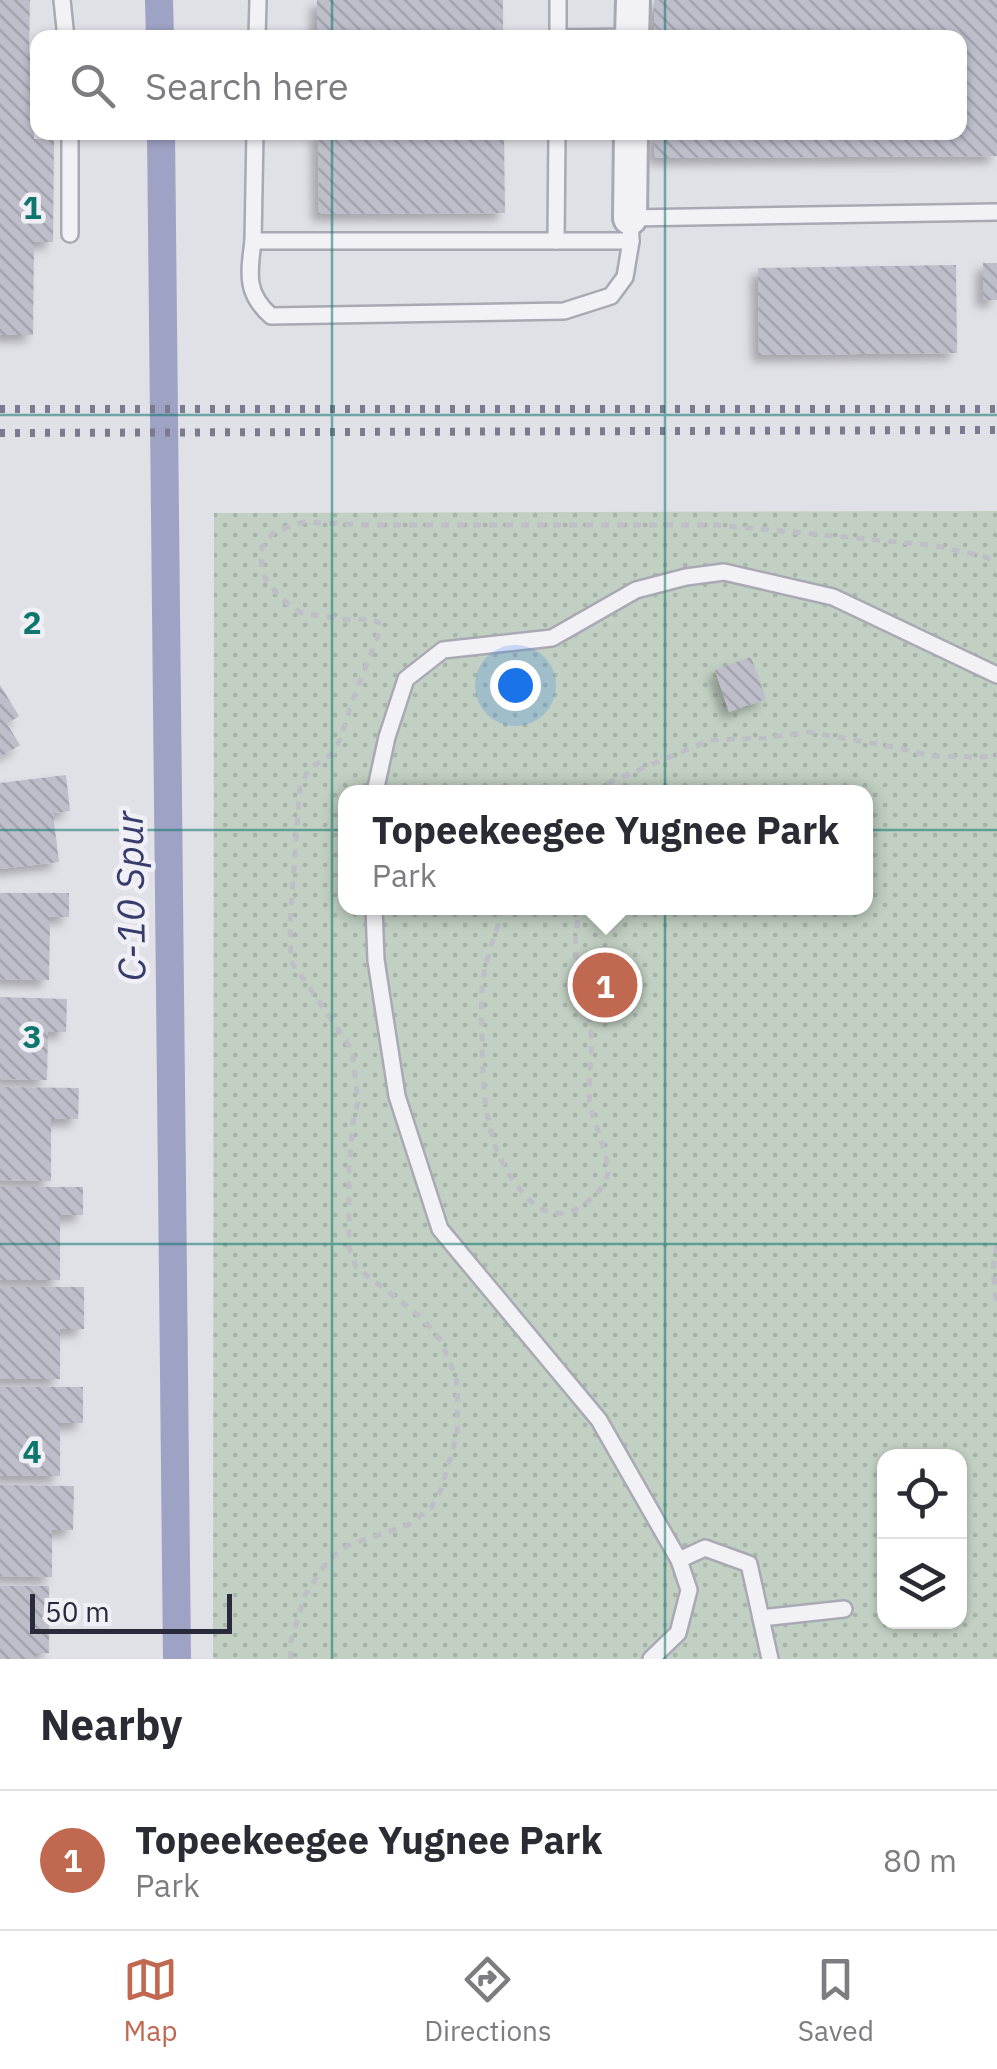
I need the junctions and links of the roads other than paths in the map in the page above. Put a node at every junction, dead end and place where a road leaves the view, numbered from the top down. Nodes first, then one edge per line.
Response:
1 (62, 0) edge
2 (258, 0) edge
3 (558, 0) edge
4 (632, 0) edge
5 (65, 30) edge
6 (257, 30) edge
7 (558, 30) edge
8 (632, 30) edge
9 (70, 140) edge
10 (255, 140) edge
11 (557, 140) edge
12 (631, 140) edge
13 (997, 212) edge
14 (630, 229) junction
15 (70, 234) dead end
16 (253, 241) junction
17 (556, 241) junction
18 (997, 676) edge
19 (377, 785) edge
20 (374, 915) edge
21 (679, 1560) junction
22 (844, 1608) dead end
23 (761, 1618) junction
24 (651, 1659) edge
25 (770, 1659) edge

1 - 5 lane
2 - 6 lane
3 - 7 lane
4 - 8 street
9 - 15 lane
10 - 16 lane
11 - 17 lane
12 - 14 street
13 - 14 lane
14 - 16 lane
14 - 17 lane
16 - 17 lane
18 - 19 lane
20 - 21 lane
21 - 23 lane
21 - 24 lane
22 - 23 lane
23 - 25 lane

